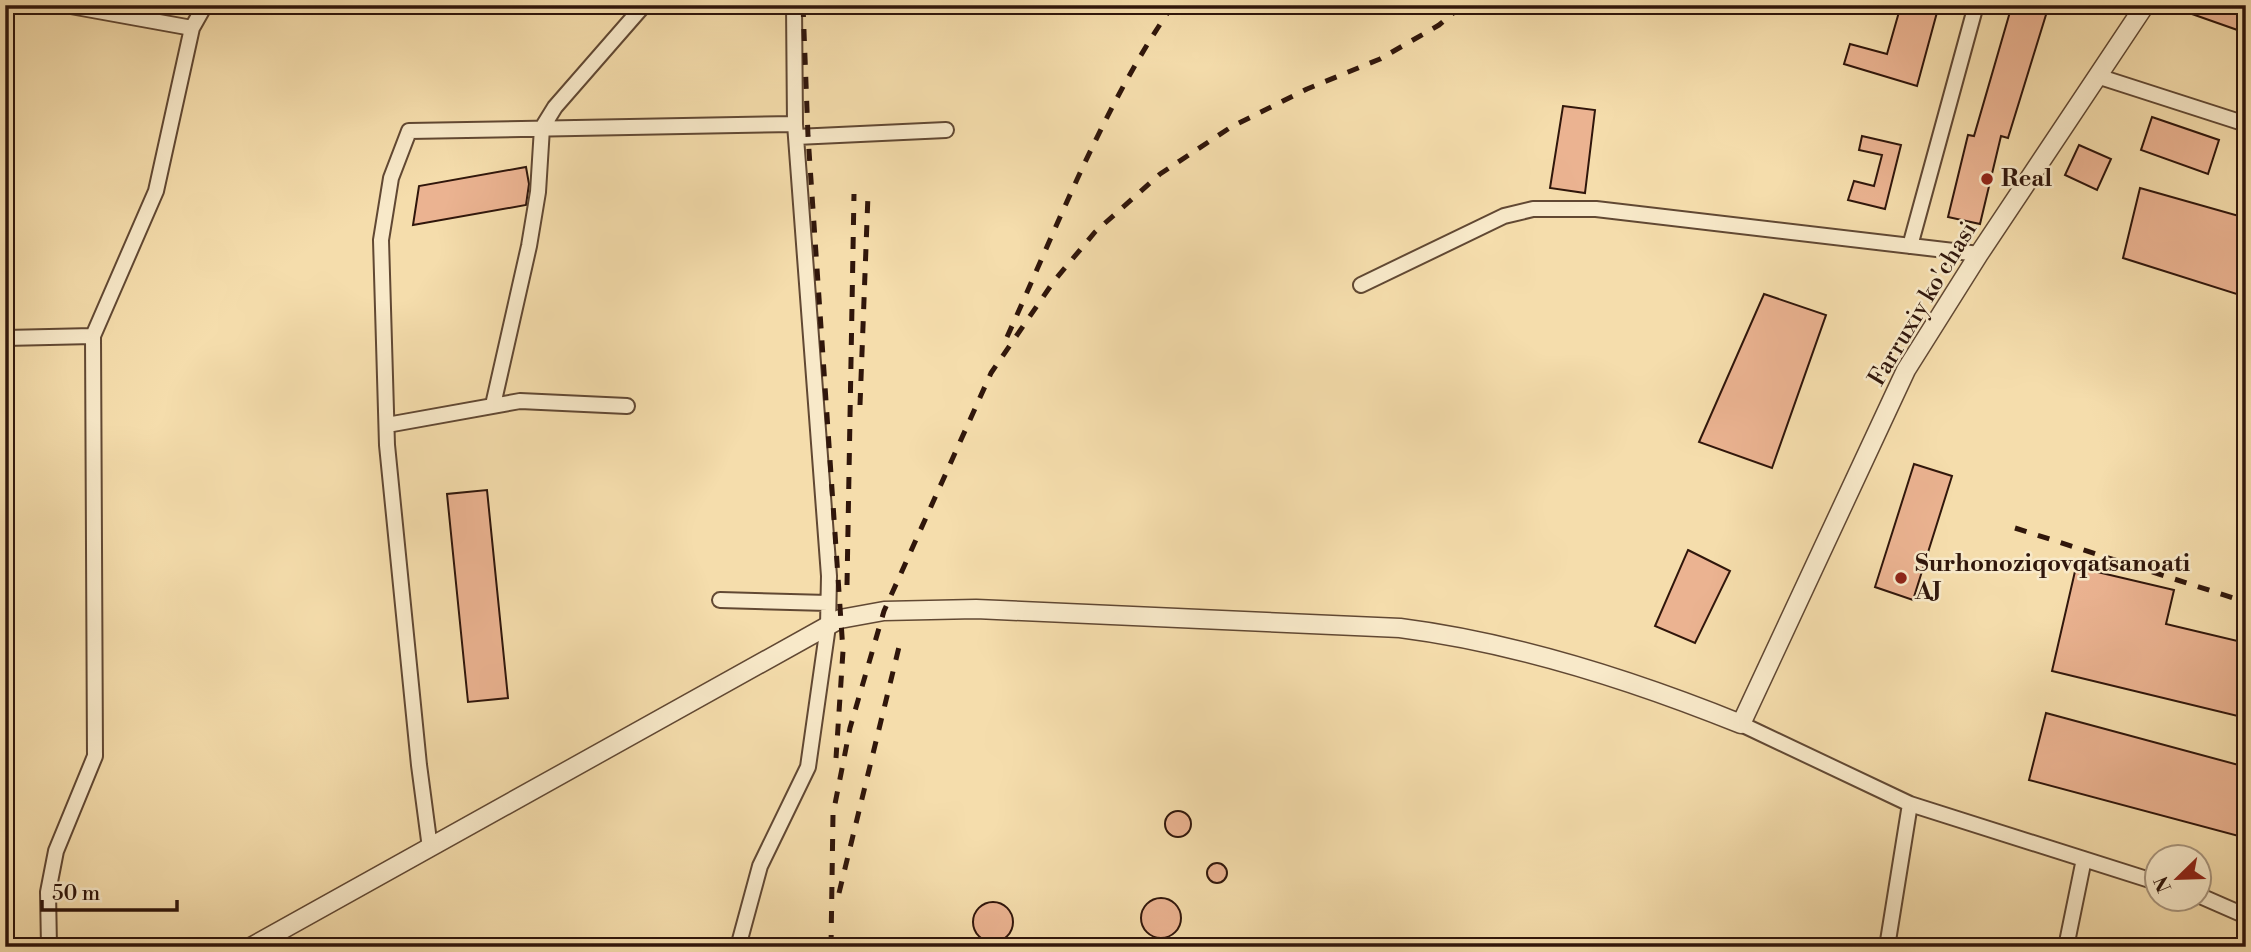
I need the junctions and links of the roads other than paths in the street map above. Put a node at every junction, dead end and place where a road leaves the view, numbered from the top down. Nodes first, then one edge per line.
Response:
1 (65, 5) edge
2 (205, 5) edge
3 (644, 5) edge
4 (794, 5) edge
5 (1976, 5) edge
6 (2145, 5) edge
7 (192, 28) junction
8 (2096, 76) junction
9 (2246, 124) edge
10 (542, 128) junction
11 (946, 130) dead end
12 (795, 131) junction
13 (1910, 246) junction
14 (1979, 254) junction
15 (1361, 285) dead end
16 (93, 336) junction
17 (5, 338) edge
18 (494, 405) junction
19 (627, 406) dead end
20 (387, 425) junction
21 (720, 600) dead end
22 (828, 603) junction
23 (828, 626) junction
24 (1741, 724) junction
25 (1910, 804) junction
26 (430, 848) junction
27 (2084, 859) junction
28 (2142, 877) edge
29 (2212, 901) edge
30 (2246, 916) edge
31 (49, 947) edge
32 (251, 947) edge
33 (738, 947) edge
34 (1887, 947) edge
35 (2066, 947) edge

1 - 7 street
2 - 7 street
3 - 10 street
4 - 12 street
5 - 13 street
6 - 8 street, Farruxiy ko'chasi
7 - 16 street
8 - 9 street
8 - 14 street, Farruxiy ko'chasi
10 - 12 street
10 - 18 street
10 - 20 street
11 - 12 street
12 - 22 street
13 - 14 street
13 - 15 street
14 - 24 street, Farruxiy ko'chasi
16 - 17 street
16 - 31 street
18 - 19 street
18 - 20 street
20 - 26 street
21 - 22 street
22 - 23 street
23 - 24 street
23 - 26 street
23 - 33 street
24 - 25 street
25 - 27 street
25 - 34 street
26 - 32 street
27 - 28 street
27 - 35 street
29 - 30 street

